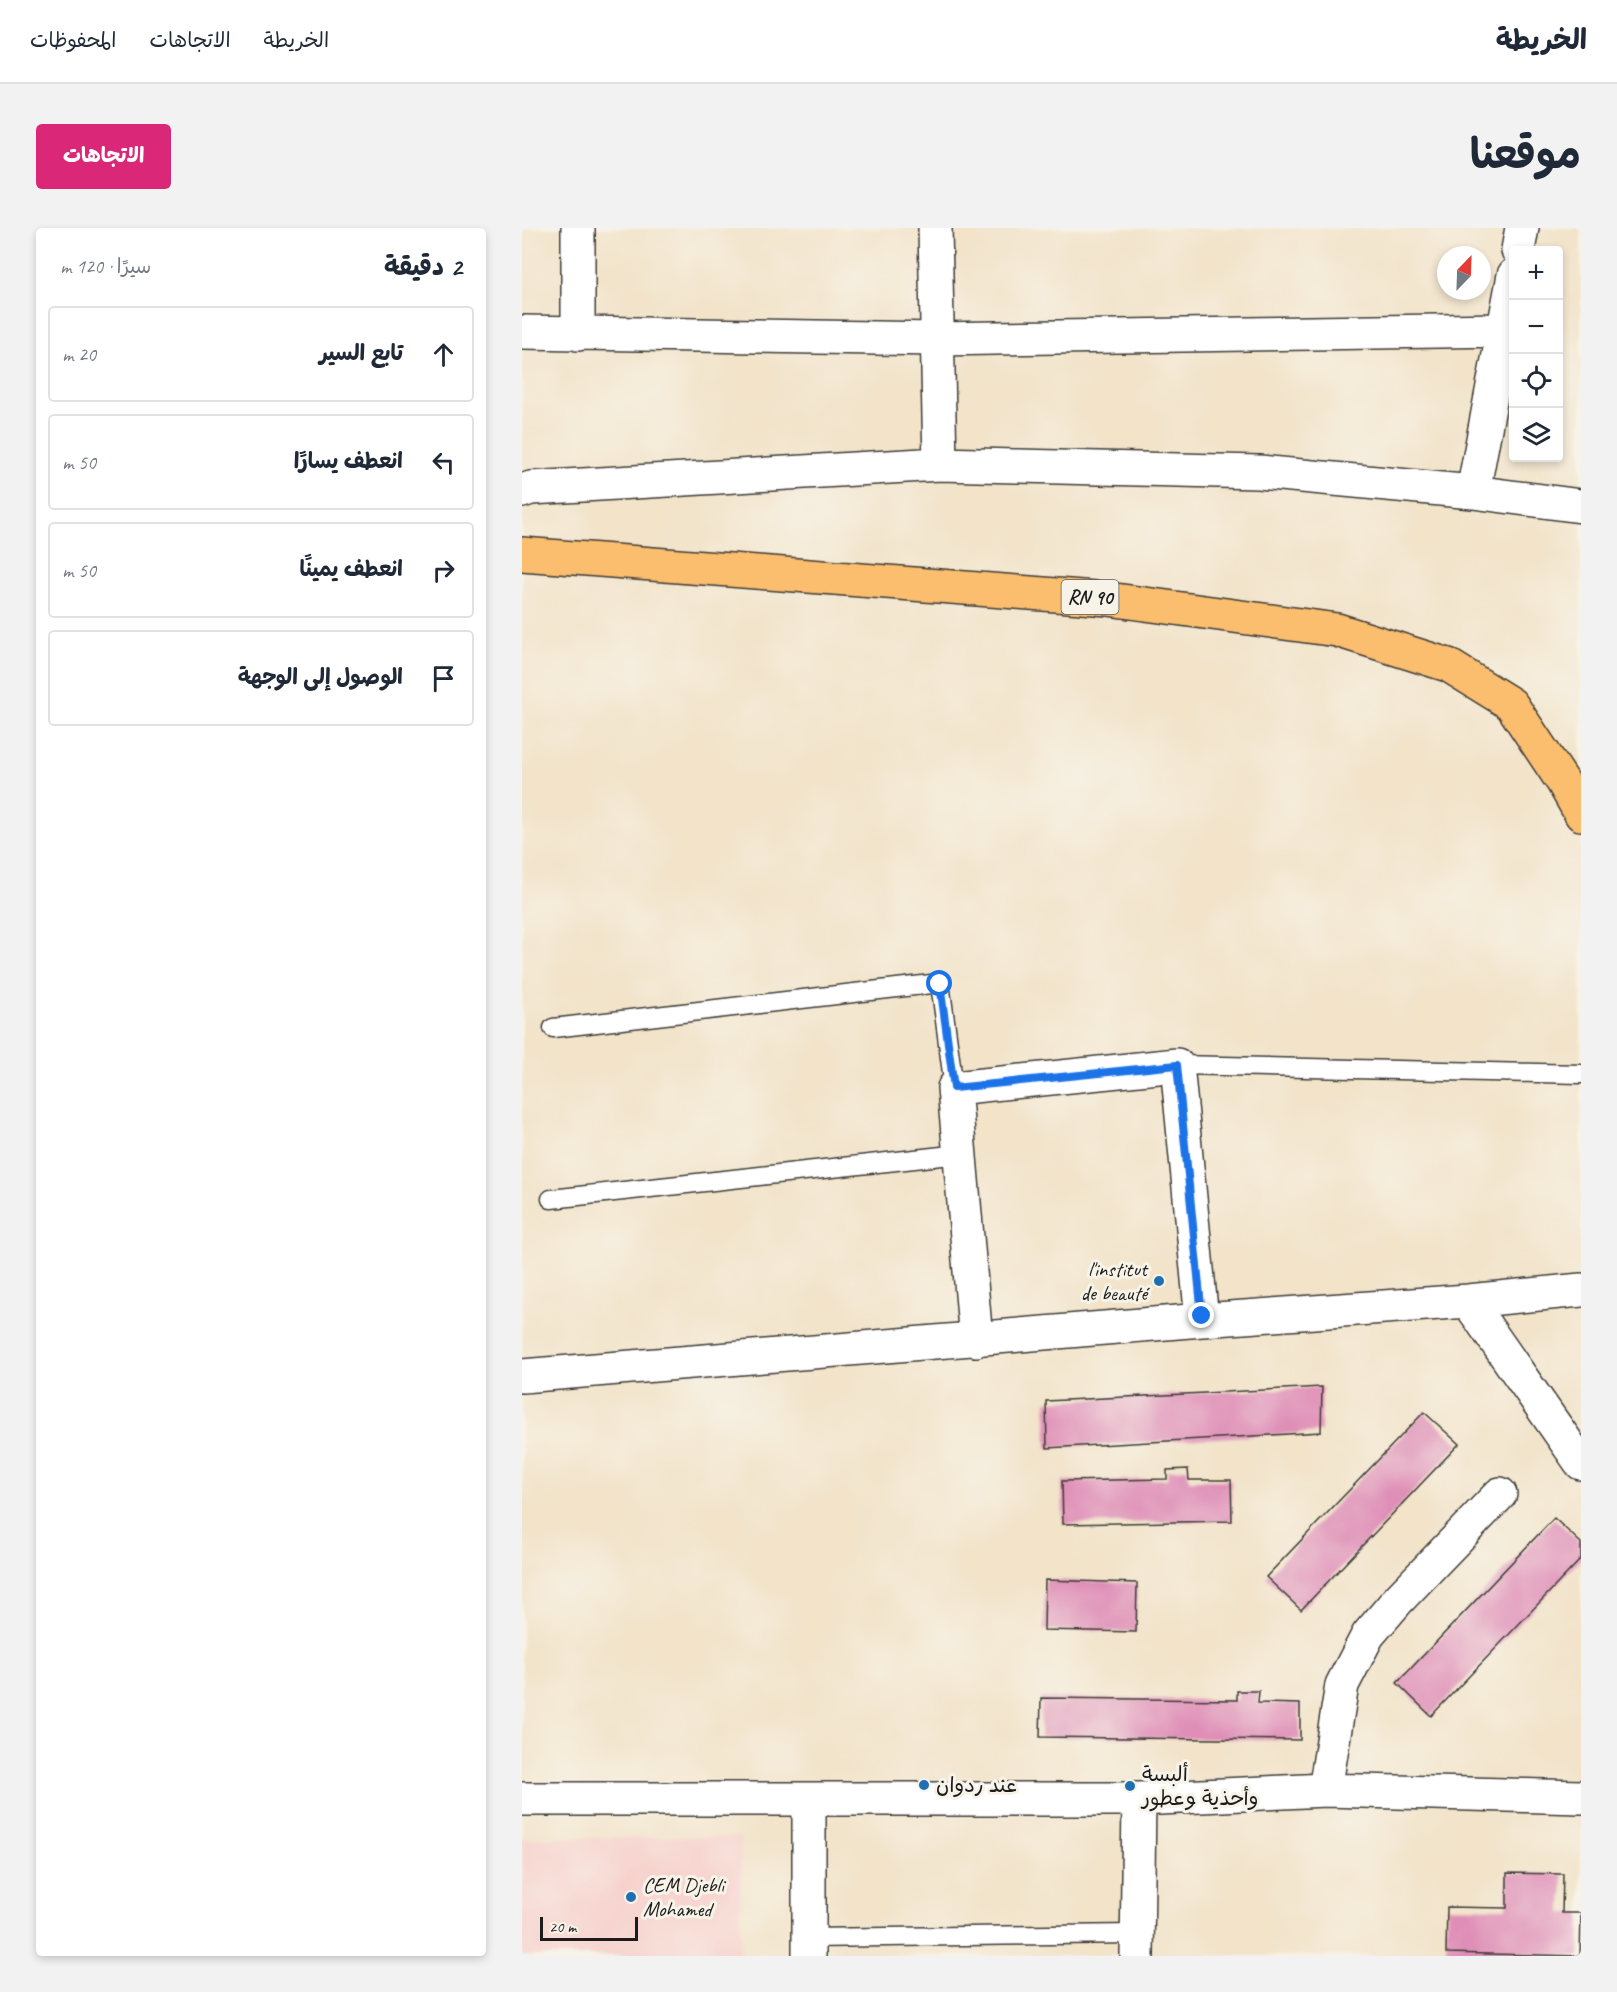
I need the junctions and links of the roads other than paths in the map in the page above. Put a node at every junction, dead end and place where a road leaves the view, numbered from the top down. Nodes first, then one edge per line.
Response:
1 (578, 228) edge
2 (935, 228) edge
3 (1522, 228) edge
4 (1519, 246) edge
5 (1509, 300) edge
6 (1503, 330) junction
7 (522, 332) edge
8 (578, 334) junction
9 (937, 339) junction
10 (940, 464) junction
11 (522, 491) edge
12 (1473, 492) junction
13 (1581, 506) edge
14 (522, 554) edge
15 (1581, 814) edge
16 (553, 1028) dead end
17 (1177, 1065) junction
18 (1581, 1074) edge
19 (954, 1088) junction
20 (960, 1154) junction
21 (551, 1199) dead end
22 (1581, 1290) edge
23 (1468, 1301) junction
24 (1202, 1320) junction
25 (976, 1340) junction
26 (522, 1376) edge
27 (1581, 1464) edge
28 (1500, 1494) dead end
29 (1325, 1790) junction
30 (1581, 1797) edge
31 (522, 1799) edge
32 (809, 1799) junction
33 (1139, 1799) junction
34 (1137, 1945) edge
35 (808, 1947) edge

1 - 8 street
2 - 9 street
3 - 4 street
5 - 6 street
6 - 9 street
6 - 12 street
7 - 8 street
8 - 9 street
9 - 10 street
10 - 11 street
10 - 12 street
12 - 13 street
14 - 15 main road, RN 90
16 - 19 lane
17 - 18 lane
17 - 19 street
17 - 24 street
19 - 20 street
20 - 21 lane
20 - 25 street
22 - 23 street
23 - 24 street
23 - 27 street
24 - 25 street
25 - 26 street
28 - 29 street
29 - 30 street
29 - 33 street
31 - 32 street
32 - 33 street
32 - 35 street
33 - 34 street
34 - 35 lane

